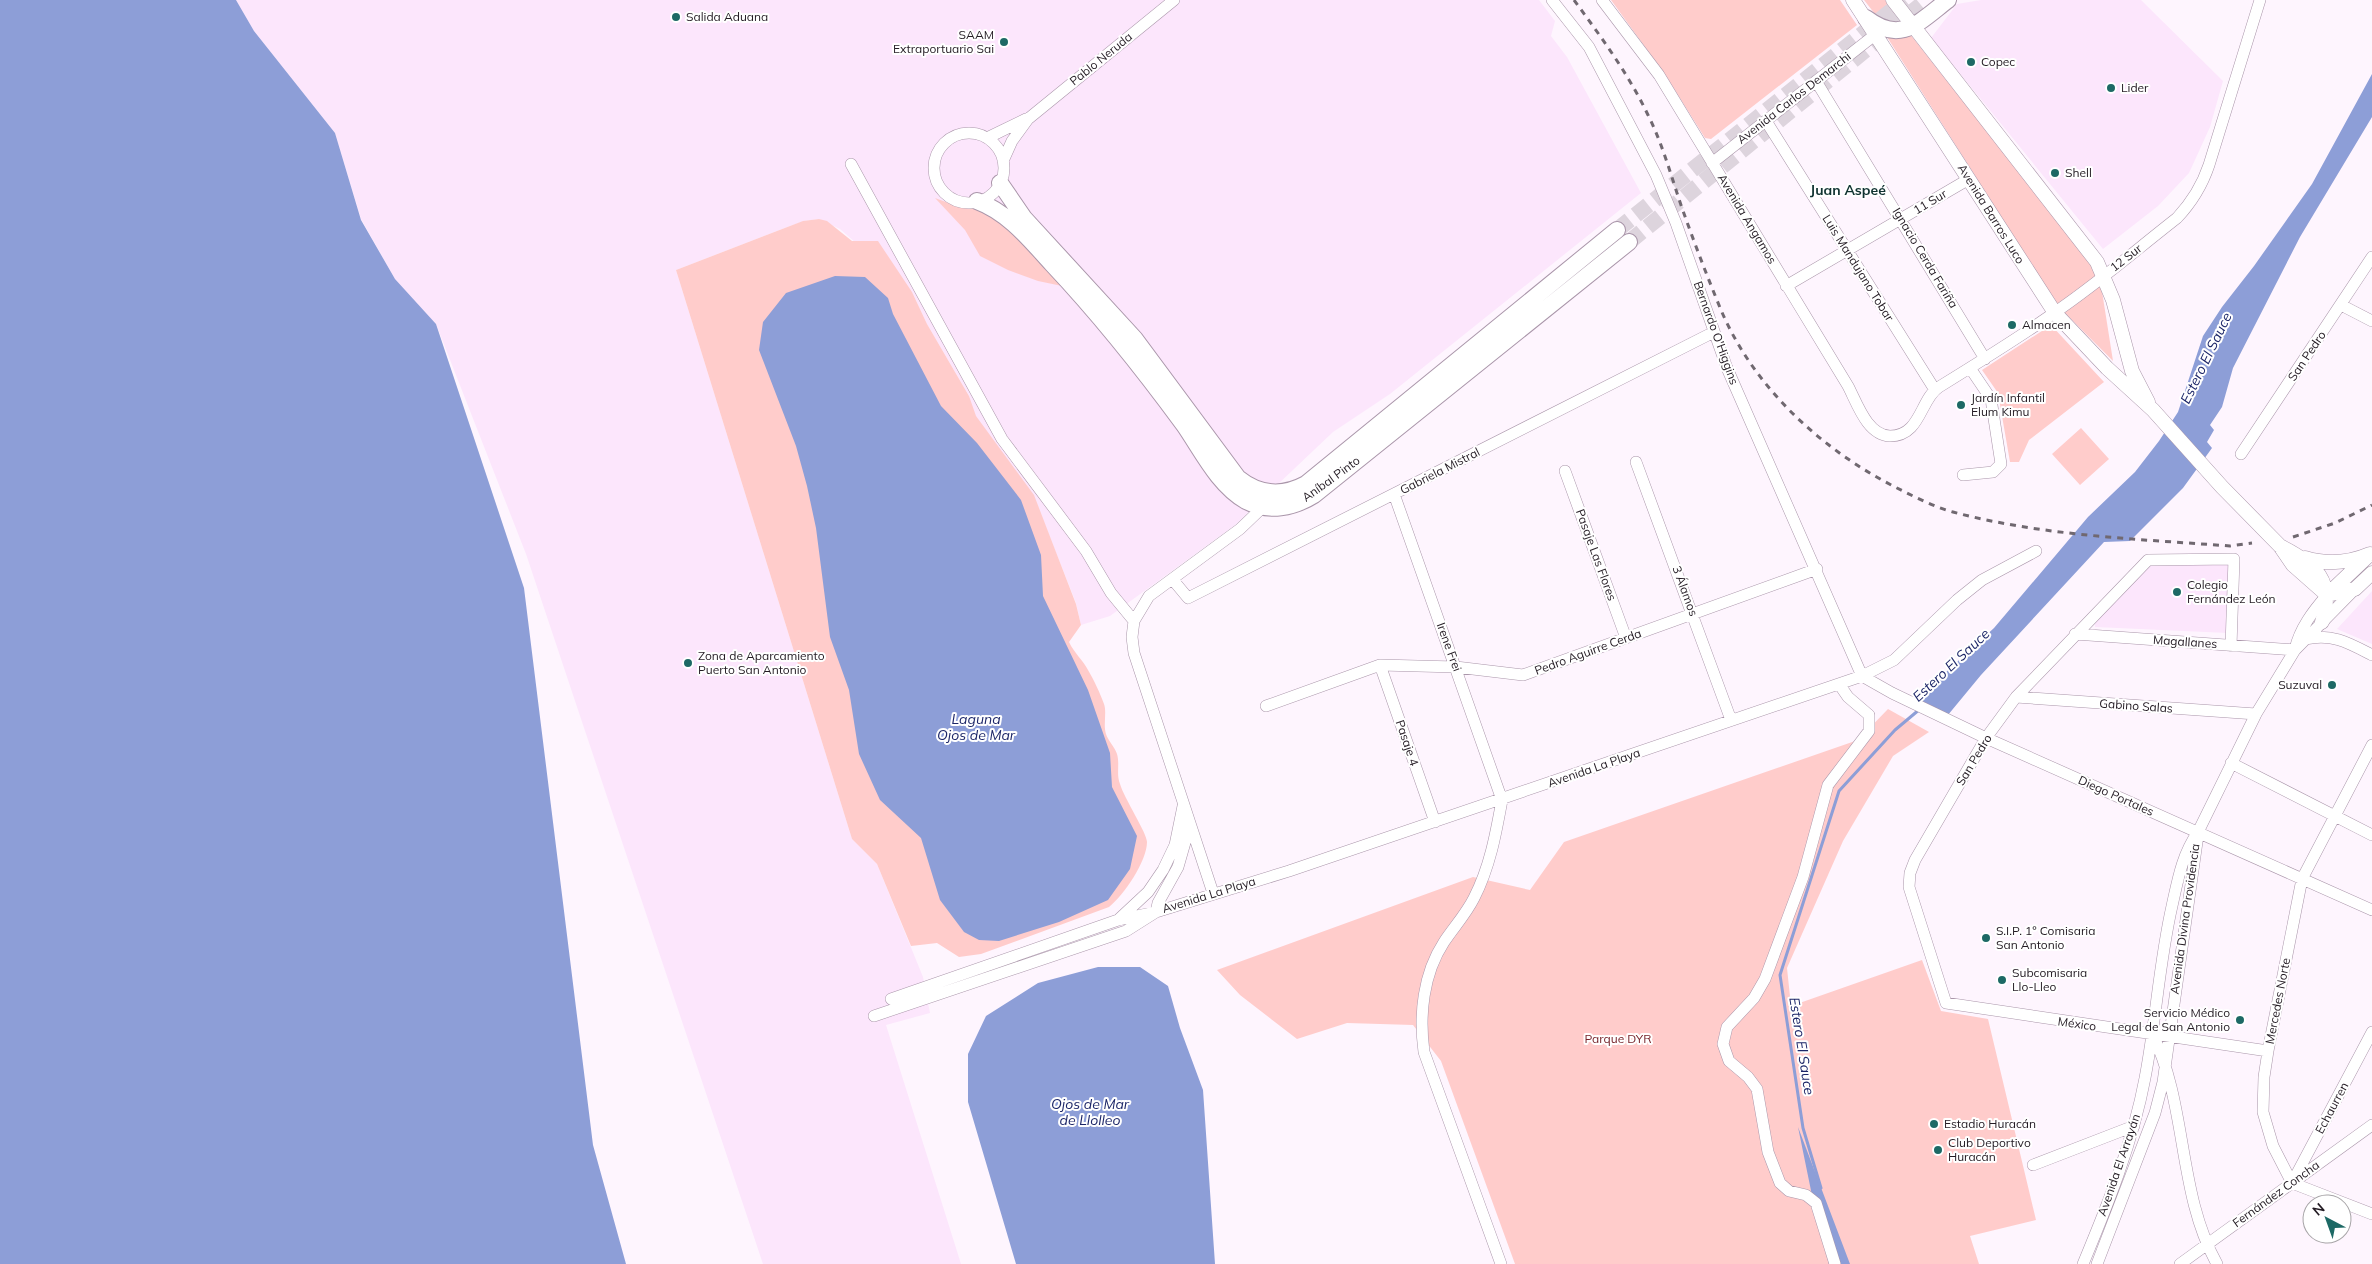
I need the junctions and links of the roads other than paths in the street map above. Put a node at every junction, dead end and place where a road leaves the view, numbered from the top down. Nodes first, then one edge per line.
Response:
1 (1174, 0) edge
2 (1552, 0) edge
3 (1602, 0) edge
4 (1853, 0) edge
5 (1893, 0) edge
6 (1948, 0) edge
7 (2260, 0) edge
8 (1866, 18) junction
9 (1914, 26) junction
10 (1876, 34) junction
11 (1816, 80) junction
12 (1028, 119) junction
13 (1766, 121) junction
14 (987, 138) junction
15 (1003, 161) junction
16 (1712, 163) junction
17 (851, 164) dead end
18 (1969, 178) junction
19 (1000, 183) junction
20 (977, 201) junction
21 (1902, 219) junction
22 (1847, 251) junction
23 (2372, 257) edge
24 (2104, 275) junction
25 (1786, 286) junction
26 (2341, 305) junction
27 (2055, 313) junction
28 (2372, 320) edge
29 (1714, 332) junction
30 (1986, 359) junction
31 (1970, 368) junction
32 (1934, 390) junction
33 (2153, 410) junction
34 (2241, 454) dead end
35 (1636, 462) dead end
36 (1565, 471) dead end
37 (1963, 475) dead end
38 (1273, 493) junction
39 (1394, 494) junction
40 (1263, 507) junction
41 (2280, 546) junction
42 (2036, 552) dead end
43 (2371, 554) edge
44 (2298, 555) junction
45 (1817, 569) junction
46 (2372, 573) edge
47 (1173, 580) junction
48 (2355, 589) junction
49 (2327, 595) junction
50 (1693, 614) junction
51 (2324, 620) junction
52 (1134, 621) junction
53 (2075, 634) junction
54 (1626, 638) junction
55 (2306, 639) junction
56 (2340, 639) junction
57 (2231, 646) junction
58 (2295, 650) junction
59 (2372, 655) edge
60 (1380, 665) junction
61 (1456, 667) junction
62 (1862, 676) junction
63 (1839, 684) junction
64 (2016, 697) junction
65 (1266, 706) dead end
66 (2256, 714) junction
67 (1731, 720) junction
68 (1986, 738) junction
69 (2372, 745) edge
70 (2231, 763) junction
71 (1502, 800) junction
72 (1183, 802) junction
73 (2334, 817) junction
74 (1435, 822) junction
75 (1190, 824) junction
76 (2198, 832) junction
77 (2372, 836) edge
78 (2302, 879) junction
79 (1212, 894) junction
80 (2372, 910) edge
81 (1156, 912) junction
82 (1118, 920) junction
83 (891, 999) dead end
84 (1946, 1003) joint
85 (874, 1016) dead end
86 (2372, 1032) edge
87 (2152, 1034) junction
88 (2168, 1036) junction
89 (2268, 1051) junction
90 (2166, 1067) junction
91 (2372, 1125) edge
92 (2134, 1126) junction
93 (2033, 1165) dead end
94 (2292, 1183) junction
95 (2372, 1214) edge
96 (2206, 1245) junction
97 (1501, 1264) edge
98 (1835, 1264) edge
99 (2083, 1264) edge
100 (2097, 1264) edge
101 (2180, 1264) edge
102 (2217, 1264) edge

1 - 12 street, Pablo Neruda
2 - 29 street, Bernardo O'Higgins
3 - 16 street, Avenida Angamos
4 - 8 main road, Avenida Barros Luco
5 - 9 main road, Avenida Barros Luco
6 - 9 highway
7 - 24 street, 12 Sur
8 - 9 highway
8 - 10 main road, Avenida Barros Luco
9 - 24 main road, Avenida Barros Luco
10 - 11 street, Avenida Carlos Demarchi
10 - 18 main road, Avenida Barros Luco
11 - 13 street, Avenida Carlos Demarchi
11 - 21 street, Ignacio Cerda Fariña
12 - 14 street, Pablo Neruda
12 - 15 street, Pablo Neruda
13 - 16 street, Avenida Carlos Demarchi
13 - 22 street, Luis Mandujano Tobar
14 - 15 street
14 - 20 street
15 - 19 street
16 - 25 street, Avenida Angamos
17 - 52 street
18 - 21 street, 11 Sur
18 - 27 main road, Avenida Barros Luco
19 - 20 street
19 - 38 highway, Aníbal Pinto
20 - 40 highway, Aníbal Pinto
21 - 22 street, 11 Sur
21 - 30 street, Ignacio Cerda Fariña
22 - 25 street, 11 Sur
22 - 32 street, Luis Mandujano Tobar
23 - 26 street, San Pedro
24 - 27 street, 12 Sur
24 - 33 main road, Avenida Barros Luco
25 - 32 street, Avenida Angamos
26 - 28 street
26 - 34 street, San Pedro
27 - 30 street, 12 Sur
27 - 33 main road, Avenida Barros Luco
29 - 39 street, Gabriela Mistral
29 - 45 street, Bernardo O'Higgins
30 - 31 street, 12 Sur
31 - 32 street, 12 Sur
31 - 37 street
33 - 41 main road, Avenida Barros Luco
35 - 50 street, 3 Álamos
36 - 54 street, Pasaje Las Flores
38 - 40 highway
38 - 40 highway, Aníbal Pinto
39 - 47 street, Gabriela Mistral
39 - 61 street, Irene Frei
40 - 47 street
41 - 44 main road, Avenida Barros Luco
41 - 49 main road, Avenida Barros Luco
42 - 62 street, Avenida La Playa
43 - 44 main road
43 - 49 main road, Avenida Divina Providencia
44 - 49 main road, Avenida Barros Luco
45 - 50 street, Pedro Aguirre Cerda
45 - 62 street, Bernardo O'Higgins
46 - 48 main road, Avenida Divina Providencia
47 - 52 street
48 - 49 main road
48 - 51 street, Avenida Divina Providencia
49 - 51 main road
49 - 58 street, Avenida Divina Providencia
50 - 54 street, Pedro Aguirre Cerda
50 - 67 street, 3 Álamos
51 - 55 street, Avenida Divina Providencia
51 - 56 street
52 - 72 street
53 - 57 street, Magallanes
53 - 57 street, San Pedro
53 - 64 street, San Pedro
54 - 61 street, Pedro Aguirre Cerda
55 - 56 street
55 - 58 street, Avenida Divina Providencia
56 - 59 street
57 - 58 street, Magallanes
58 - 66 street, Avenida Divina Providencia
60 - 61 street, Pedro Aguirre Cerda
60 - 65 street, Pedro Aguirre Cerda
60 - 74 street, Pasaje 4
61 - 71 street, Irene Frei
62 - 63 street, Avenida La Playa
62 - 68 street, Diego Portales
63 - 67 street, Avenida La Playa
63 - 98 street
64 - 66 street, Gabino Salas
64 - 68 street, San Pedro
66 - 70 street, Avenida Divina Providencia
67 - 71 street, Avenida La Playa
68 - 76 street, Diego Portales
68 - 84 street, San Pedro
69 - 73 street, Mercedes Norte
70 - 73 street
70 - 76 street, Avenida Divina Providencia
71 - 74 street, Avenida La Playa
71 - 97 street
72 - 75 street
72 - 82 street
73 - 77 street
73 - 78 street, Mercedes Norte
74 - 79 street, Avenida La Playa
75 - 79 street
75 - 81 street
76 - 78 street, Diego Portales
76 - 87 street, Avenida Divina Providencia
76 - 88 street, Avenida Divina Providencia
78 - 80 street, Diego Portales
78 - 89 street, Mercedes Norte
79 - 81 street, Avenida La Playa
81 - 82 street, Avenida La Playa
81 - 85 street
82 - 83 street
84 - 87 street, México
86 - 94 street, Echaurren
87 - 88 street, México
87 - 90 street
87 - 92 street, Avenida El Arrayán
88 - 89 street, México
88 - 90 street, Avenida El Arrayán
89 - 94 street, Mercedes Norte
90 - 96 street
90 - 100 street, Avenida El Arrayán
91 - 94 street, Fernández Concha
92 - 93 street
92 - 99 street, Avenida El Arrayán
94 - 95 street
94 - 96 street, Fernández Concha
96 - 101 street, Fernández Concha
96 - 102 street

